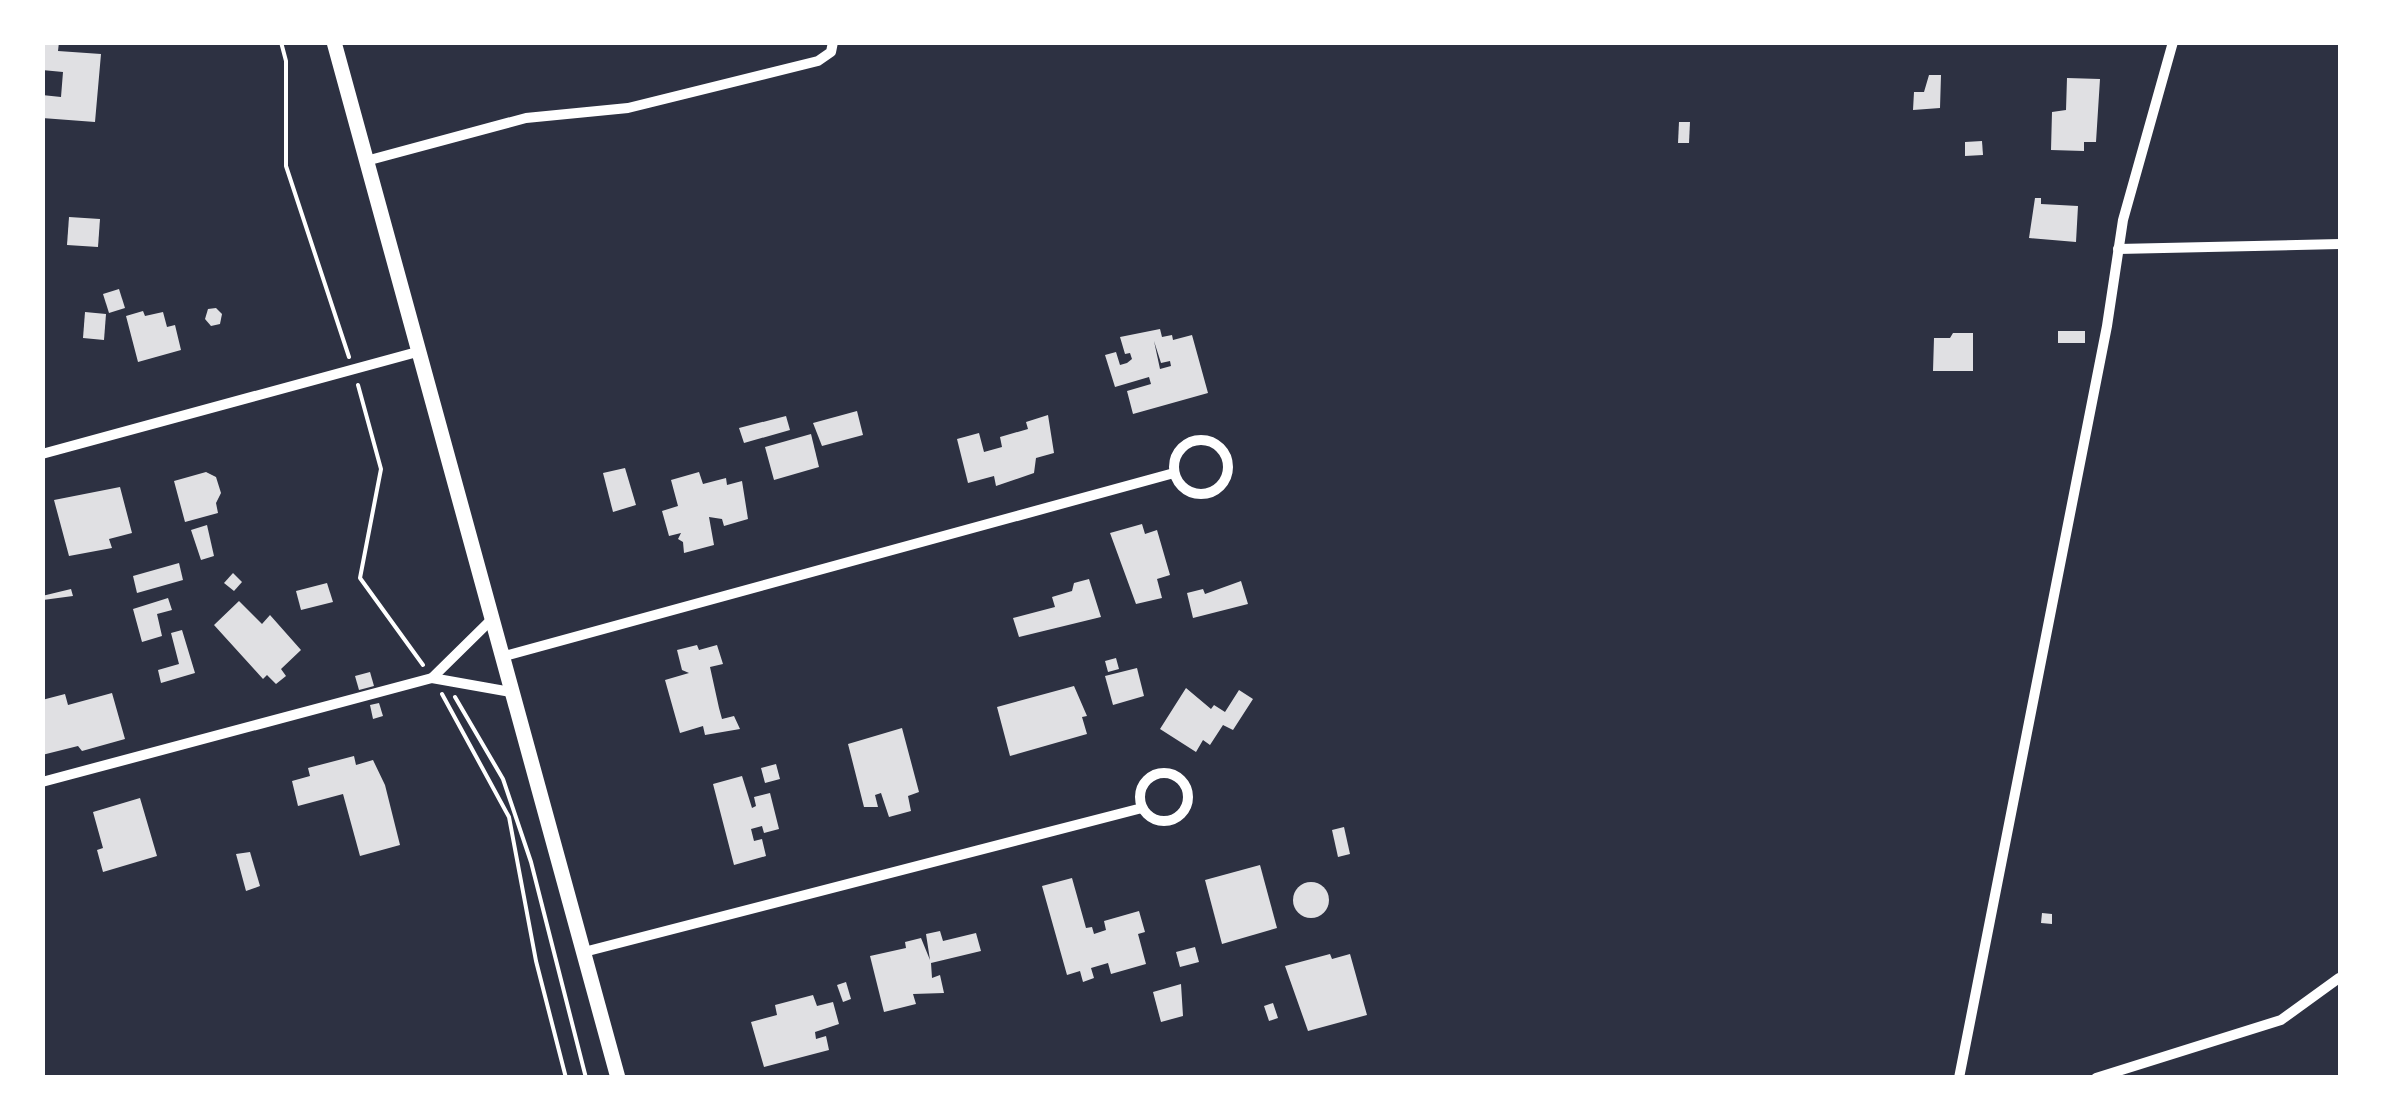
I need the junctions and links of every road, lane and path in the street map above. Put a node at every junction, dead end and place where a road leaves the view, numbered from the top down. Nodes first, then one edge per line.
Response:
1 (281, 42) edge
2 (334, 42) edge
3 (833, 42) edge
4 (2173, 42) edge
5 (366, 161) junction
6 (2340, 244) edge
7 (2118, 249) junction
8 (417, 352) junction
9 (353, 370) junction
10 (42, 454) edge
11 (1174, 473) junction
12 (491, 620) junction
13 (501, 656) junction
14 (438, 678) junction
15 (511, 692) junction
16 (42, 782) edge
17 (1142, 808) junction
18 (584, 952) junction
19 (2339, 978) edge
20 (566, 1078) edge
21 (586, 1078) edge
22 (618, 1078) edge
23 (1959, 1078) edge
24 (2096, 1078) edge

1 - 9 path
2 - 5 street
3 - 5 street
4 - 7 street
5 - 8 street
6 - 7 street
7 - 23 street
8 - 9 street
8 - 12 street
9 - 10 street
9 - 14 path
11 - 11 street
11 - 13 street
12 - 13 street
12 - 14 street
13 - 15 street
14 - 15 street
14 - 16 street
14 - 20 path
14 - 21 path
15 - 18 street
17 - 17 street
17 - 18 street
18 - 22 street
19 - 24 street

